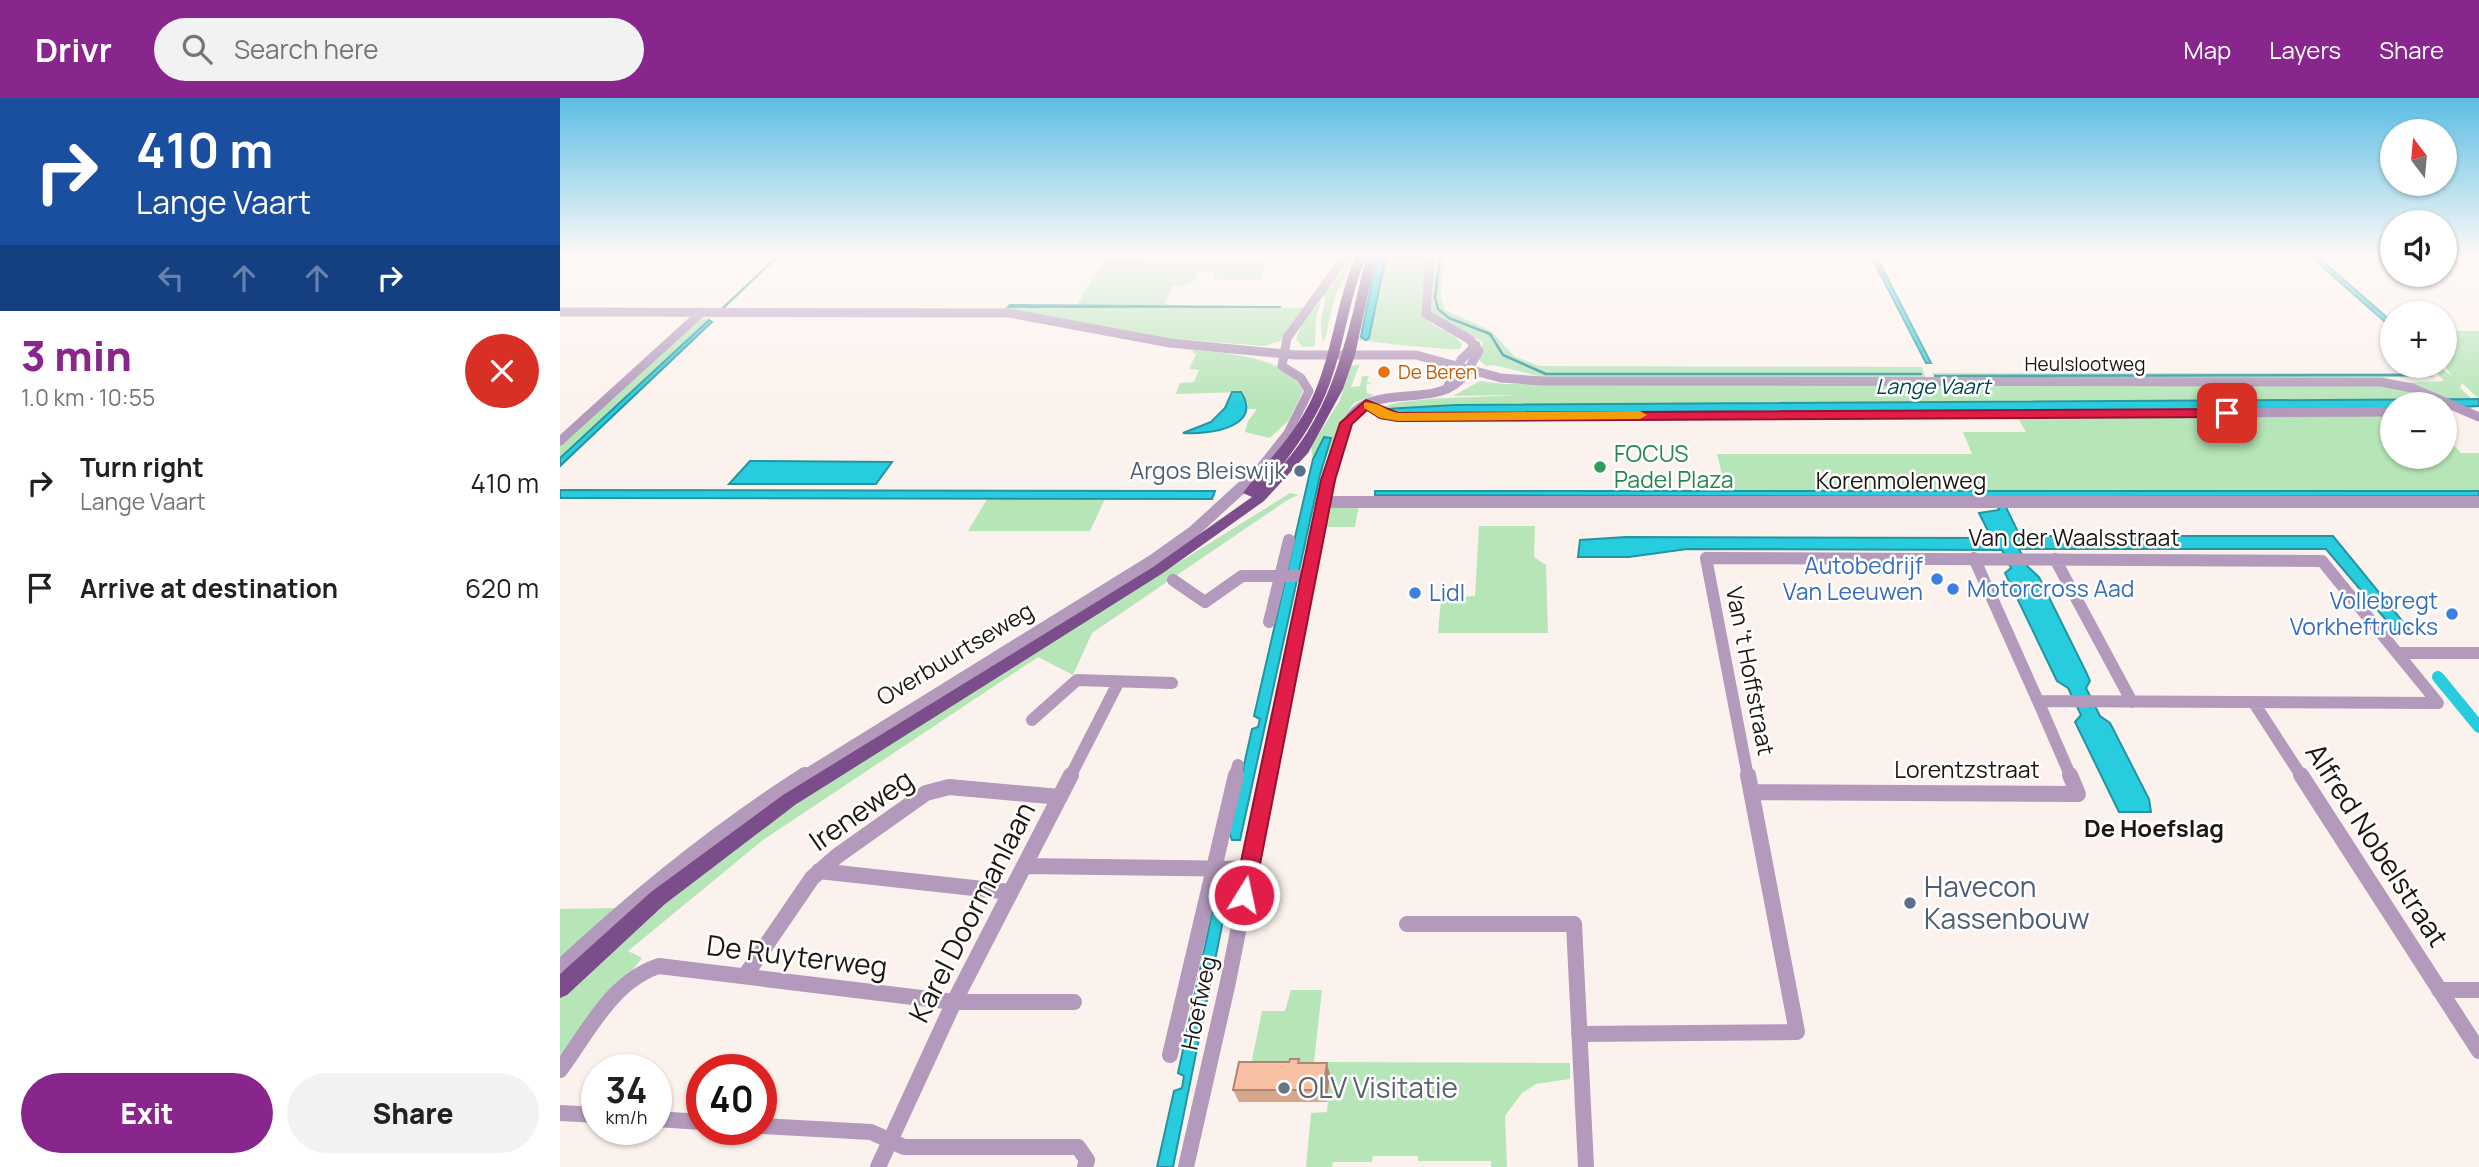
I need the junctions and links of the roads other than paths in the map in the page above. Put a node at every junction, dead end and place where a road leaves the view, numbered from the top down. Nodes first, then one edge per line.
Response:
1 (1311, 306) edge
2 (1343, 306) edge
3 (1360, 306) edge
4 (1427, 306) edge
5 (560, 312) edge
6 (702, 312) junction
7 (1292, 334) joint
8 (1476, 345) junction
9 (1284, 352) junction
10 (1332, 352) junction
11 (1350, 352) junction
12 (1460, 362) junction
13 (1471, 366) junction
14 (1447, 388) junction
15 (1366, 404) junction
16 (2457, 411) edge
17 (2467, 411) junction
18 (2380, 412) edge
19 (2479, 417) edge
20 (560, 441) edge
21 (1323, 502) junction
22 (2479, 502) edge
23 (1289, 540) dead end
24 (1197, 542) junction
25 (1706, 558) joint
26 (1973, 558) junction
27 (2055, 559) junction
28 (1283, 576) junction
29 (1305, 576) junction
30 (1173, 580) dead end
31 (1269, 622) dead end
32 (2398, 653) junction
33 (2479, 653) edge
34 (1118, 683) junction
35 (1172, 683) dead end
36 (2038, 701) junction
37 (2132, 702) junction
38 (2254, 703) junction
39 (1032, 720) dead end
40 (1238, 765) dead end
41 (1752, 792) junction
42 (1060, 797) junction
43 (1024, 866) junction
44 (1212, 869) junction
45 (1248, 869) junction
46 (819, 872) junction
47 (1010, 892) junction
48 (1406, 924) dead end
49 (560, 968) edge
50 (745, 976) junction
51 (560, 988) edge
52 (2439, 990) junction
53 (2479, 990) edge
54 (954, 1002) junction
55 (1074, 1002) dead end
56 (1579, 1034) junction
57 (2479, 1051) edge
58 (1170, 1055) dead end
59 (560, 1070) edge
60 (560, 1113) edge
61 (581, 1114) edge
62 (777, 1127) edge
63 (890, 1141) junction
64 (878, 1167) edge
65 (1085, 1167) edge
66 (1186, 1167) edge
67 (1586, 1167) edge

1 - 7 street
2 - 10 main road
3 - 11 main road
4 - 8 street
5 - 6 street, Heulslootweg
6 - 9 street, Heulslootweg
6 - 20 street
7 - 9 street
8 - 12 street
8 - 13 street
9 - 10 street, Heulslootweg
9 - 49 street, Overbuurtseweg
10 - 11 street, Heulslootweg
10 - 24 main road, Overbuurtseweg
11 - 12 street, Heulslootweg
11 - 24 main road, Overbuurtseweg
12 - 13 street, Heulslootweg
12 - 14 street
13 - 14 street
13 - 17 street, Heulslootweg
14 - 15 street
15 - 18 street
15 - 21 street, Hoefweg
16 - 17 street
17 - 19 street, Heulslootweg
21 - 22 street, Korenmolenweg
21 - 29 street, Hoefweg
23 - 28 street
24 - 51 main road, Overbuurtseweg
25 - 26 street, Van der Waalsstraat
25 - 41 street, Van 't Hoffstraat
26 - 27 street, Van der Waalsstraat
26 - 36 street
27 - 32 street, Van der Waalsstraat
27 - 37 street
28 - 29 street
28 - 30 street
28 - 31 street
29 - 45 street, Hoefweg
32 - 33 street
32 - 38 street
34 - 35 street
34 - 39 street
34 - 42 street, Karel Doormanlaan
36 - 37 street
36 - 41 street, Lorentzstraat
37 - 38 street
38 - 52 street, Alfred Nobelstraat
40 - 44 street, Hoefweg
41 - 56 street
42 - 43 street, Karel Doormanlaan
42 - 46 street, Ireneweg
43 - 44 street
43 - 47 street, Karel Doormanlaan
44 - 45 street
44 - 58 street, Hoefweg
45 - 66 street, Hoefweg
46 - 47 street
46 - 50 street, Ireneweg
47 - 54 street, Karel Doormanlaan
48 - 56 street
50 - 54 street, De Ruyterweg
50 - 59 street, De Ruyterweg
52 - 53 street
52 - 57 street, Alfred Nobelstraat
54 - 55 street, De Ruyterweg
54 - 63 street, Karel Doormanlaan
56 - 67 street
60 - 61 street
62 - 63 street
63 - 64 street, Karel Doormanlaan
63 - 65 street

